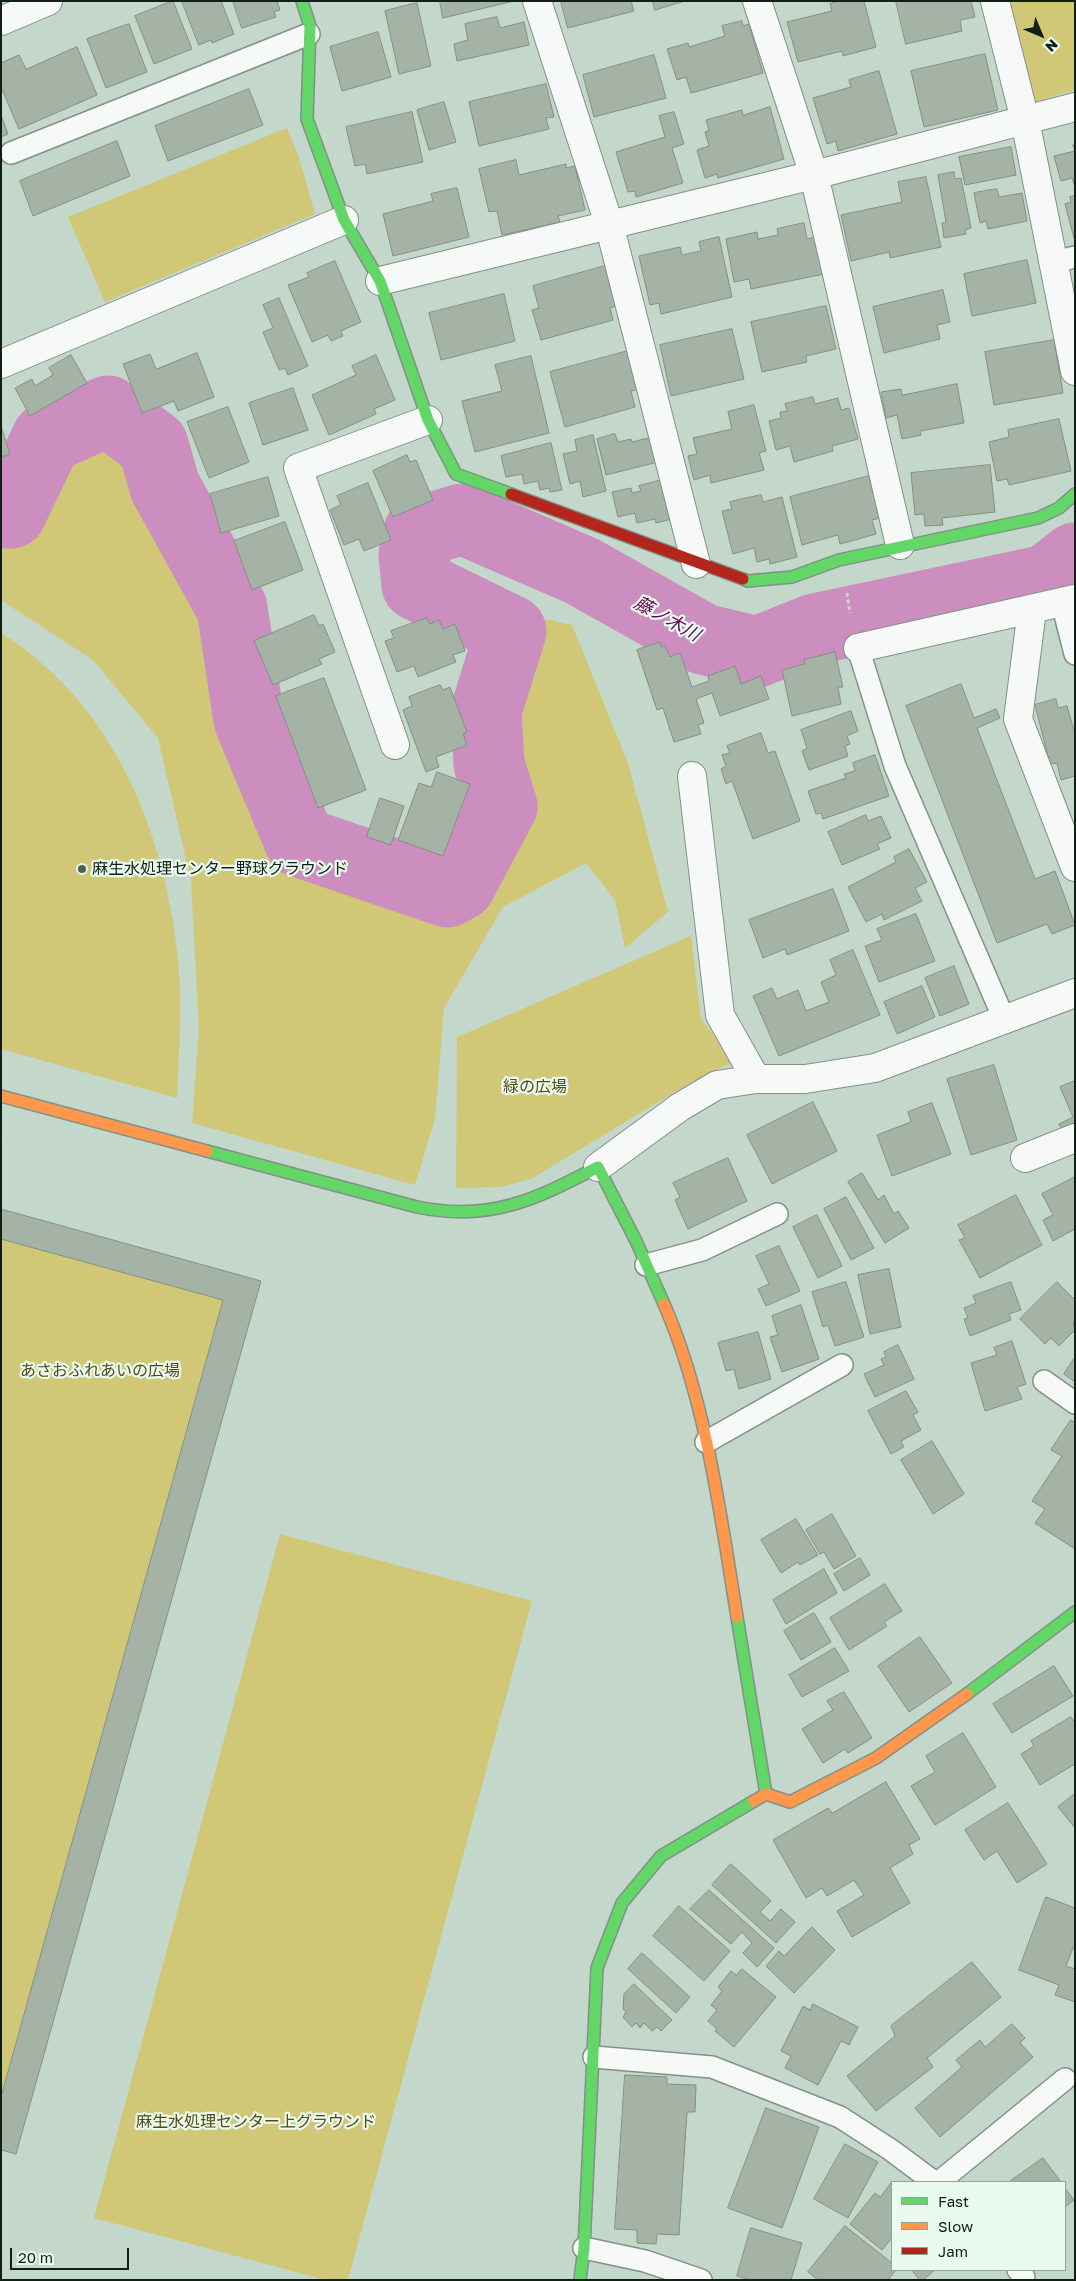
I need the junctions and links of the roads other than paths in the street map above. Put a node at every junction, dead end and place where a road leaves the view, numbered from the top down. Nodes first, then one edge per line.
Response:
1 (48, 1) edge
2 (302, 1) edge
3 (537, 1) edge
4 (757, 1) edge
5 (995, 1) edge
6 (1, 21) edge
7 (309, 34) junction
8 (1075, 107) edge
9 (1025, 120) junction
10 (11, 153) dead end
11 (814, 175) junction
12 (344, 220) junction
13 (609, 224) junction
14 (1064, 259) edge
15 (380, 280) junction
16 (1, 364) edge
17 (1075, 371) edge
18 (428, 420) junction
19 (1075, 494) edge
20 (900, 546) junction
21 (696, 564) junction
22 (1068, 601) edge
23 (1032, 610) junction
24 (858, 648) joint
25 (1075, 654) edge
26 (395, 745) dead end
27 (692, 776) dead end
28 (1075, 867) edge
29 (1075, 993) edge
30 (1004, 1019) junction
31 (756, 1080) junction
32 (1, 1096) edge
33 (1075, 1138) edge
34 (1025, 1158) dead end
35 (598, 1167) junction
36 (777, 1214) dead end
37 (646, 1265) junction
38 (842, 1364) dead end
39 (1044, 1381) dead end
40 (1075, 1403) edge
41 (706, 1442) junction
42 (1075, 1612) edge
43 (766, 1794) junction
44 (594, 2057) junction
45 (1065, 2079) dead end
46 (933, 2181) edge
47 (940, 2181) edge
48 (584, 2248) junction
49 (580, 2280) edge
50 (701, 2280) edge

1 - 6 street
2 - 7 street
3 - 13 street
4 - 11 street
5 - 9 street
7 - 10 lane
7 - 12 street
8 - 9 street
9 - 11 street
9 - 14 street
11 - 13 street
11 - 20 street
12 - 15 street
12 - 16 street
13 - 15 street
13 - 21 street
14 - 17 street
15 - 18 street
18 - 21 street
18 - 26 street
19 - 20 street
20 - 21 street
22 - 23 street
22 - 25 lane
23 - 24 street
23 - 28 street
24 - 30 lane
27 - 31 street
29 - 30 street
30 - 31 street
31 - 35 street
32 - 35 street
33 - 34 street
35 - 37 street
36 - 37 lane
37 - 41 street
38 - 41 lane
39 - 40 lane
41 - 43 street
42 - 43 street
43 - 44 street
44 - 46 lane
44 - 48 street
45 - 47 lane
48 - 49 street
48 - 50 lane

